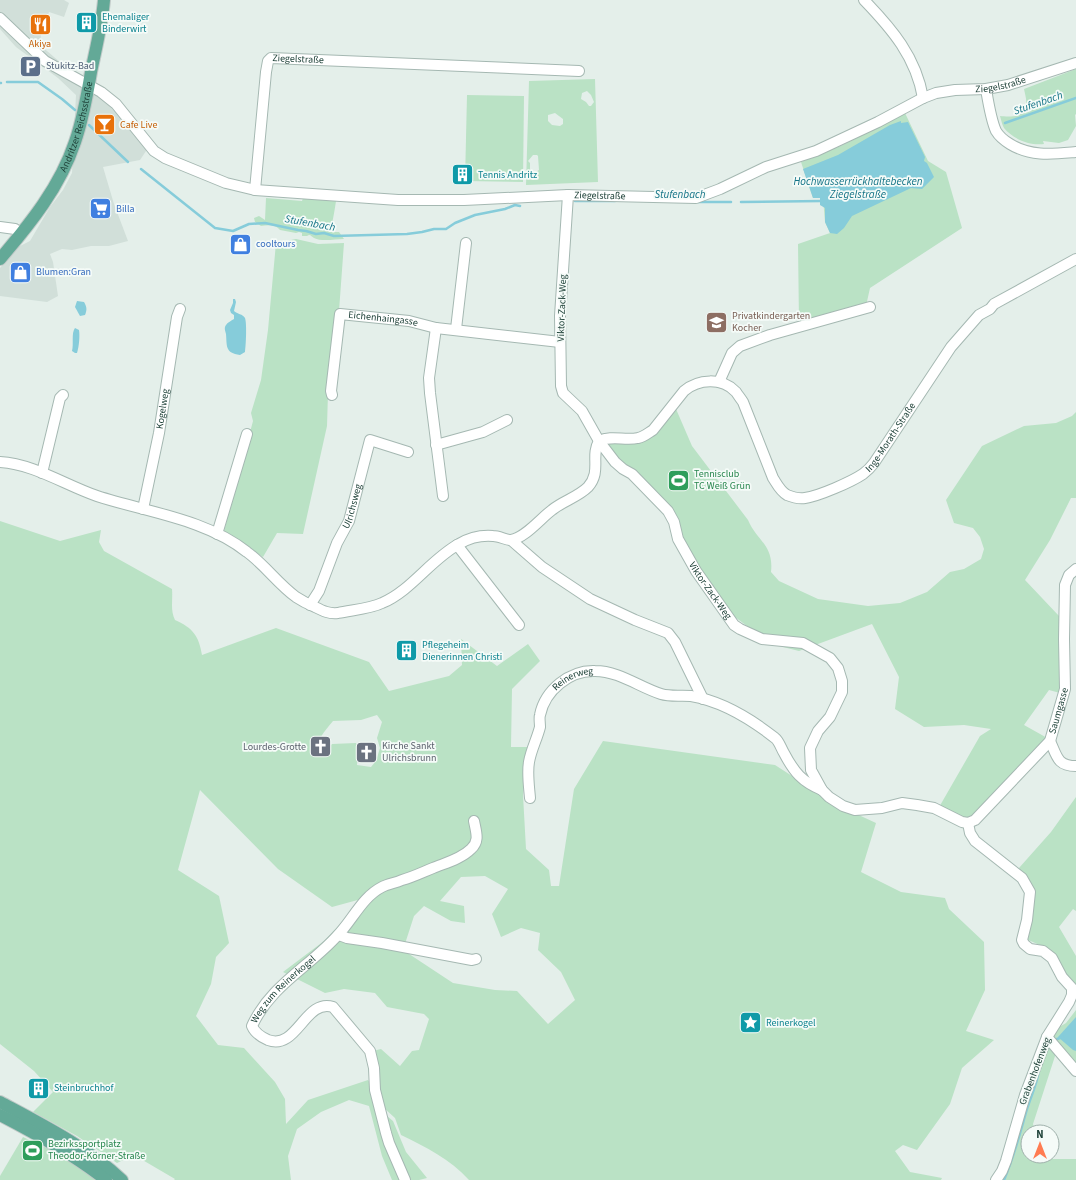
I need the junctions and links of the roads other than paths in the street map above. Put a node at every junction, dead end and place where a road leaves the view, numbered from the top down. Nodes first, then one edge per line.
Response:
1 (104, 0) edge
2 (864, 0) edge
3 (0, 18) edge
4 (1076, 63) edge
5 (579, 71) dead end
6 (89, 86) junction
7 (986, 89) junction
8 (923, 98) junction
9 (1076, 152) edge
10 (255, 190) junction
11 (568, 195) junction
12 (0, 227) edge
13 (21, 235) junction
14 (466, 243) dead end
15 (1076, 259) edge
16 (0, 260) edge
17 (870, 307) dead end
18 (180, 309) dead end
19 (436, 328) junction
20 (456, 330) junction
21 (560, 342) junction
22 (719, 382) junction
23 (63, 395) dead end
24 (332, 396) dead end
25 (506, 420) dead end
26 (247, 434) dead end
27 (599, 441) junction
28 (436, 446) junction
29 (408, 452) dead end
30 (0, 462) edge
31 (42, 473) junction
32 (443, 496) dead end
33 (143, 509) junction
34 (217, 534) junction
35 (511, 540) junction
36 (457, 545) junction
37 (1076, 569) edge
38 (310, 605) junction
39 (519, 625) dead end
40 (703, 699) junction
41 (1050, 741) junction
42 (1076, 766) edge
43 (822, 790) junction
44 (530, 798) dead end
45 (474, 821) dead end
46 (968, 823) junction
47 (339, 935) junction
48 (476, 959) dead end
49 (1047, 1037) junction
50 (1076, 1071) edge
51 (0, 1102) edge
52 (0, 1115) edge
53 (106, 1180) edge
54 (122, 1180) edge
55 (405, 1180) edge
56 (996, 1180) edge

1 - 6 main road
2 - 8 street
3 - 6 street, Andritzer Reichsstraße
4 - 7 street, Ziegelstraße
5 - 10 street, Ziegelstraße
6 - 10 street, Ziegelstraße
6 - 13 main road, Andritzer Reichsstraße
7 - 8 street, Ziegelstraße
7 - 9 street
8 - 11 street, Ziegelstraße
10 - 11 street, Ziegelstraße
11 - 21 street, Viktor-Zack-Weg
12 - 13 street
13 - 16 main road, Andritzer Reichsstraße
14 - 20 street
15 - 22 street, Inge-Morath-Straße
17 - 22 street
18 - 33 street, Kogelweg
19 - 20 street, Eichenhaingasse
19 - 24 street, Eichenhaingasse
19 - 28 street
20 - 21 street, Eichenhaingasse
21 - 27 street, Viktor-Zack-Weg
22 - 27 street
23 - 31 street
25 - 28 street
26 - 34 street
27 - 35 street
27 - 43 street, Viktor-Zack-Weg
28 - 32 street
29 - 38 street, Ulrichsweg
30 - 31 street
31 - 33 street
33 - 34 street
34 - 38 street
35 - 36 street
35 - 40 street
36 - 38 street
36 - 39 street
37 - 41 street, Saumgasse
40 - 43 street, Reinerweg
40 - 44 street, Reinerweg
41 - 42 street
41 - 46 street, Saumgasse
43 - 46 street, Viktor-Zack-Weg
45 - 47 street, Weg zum Reinerkogel
46 - 49 street, Grabenhofenweg
47 - 48 street
47 - 55 street, Weg zum Reinerkogel
49 - 50 street
49 - 56 street, Grabenhofenweg
51 - 54 main road
52 - 53 main road

